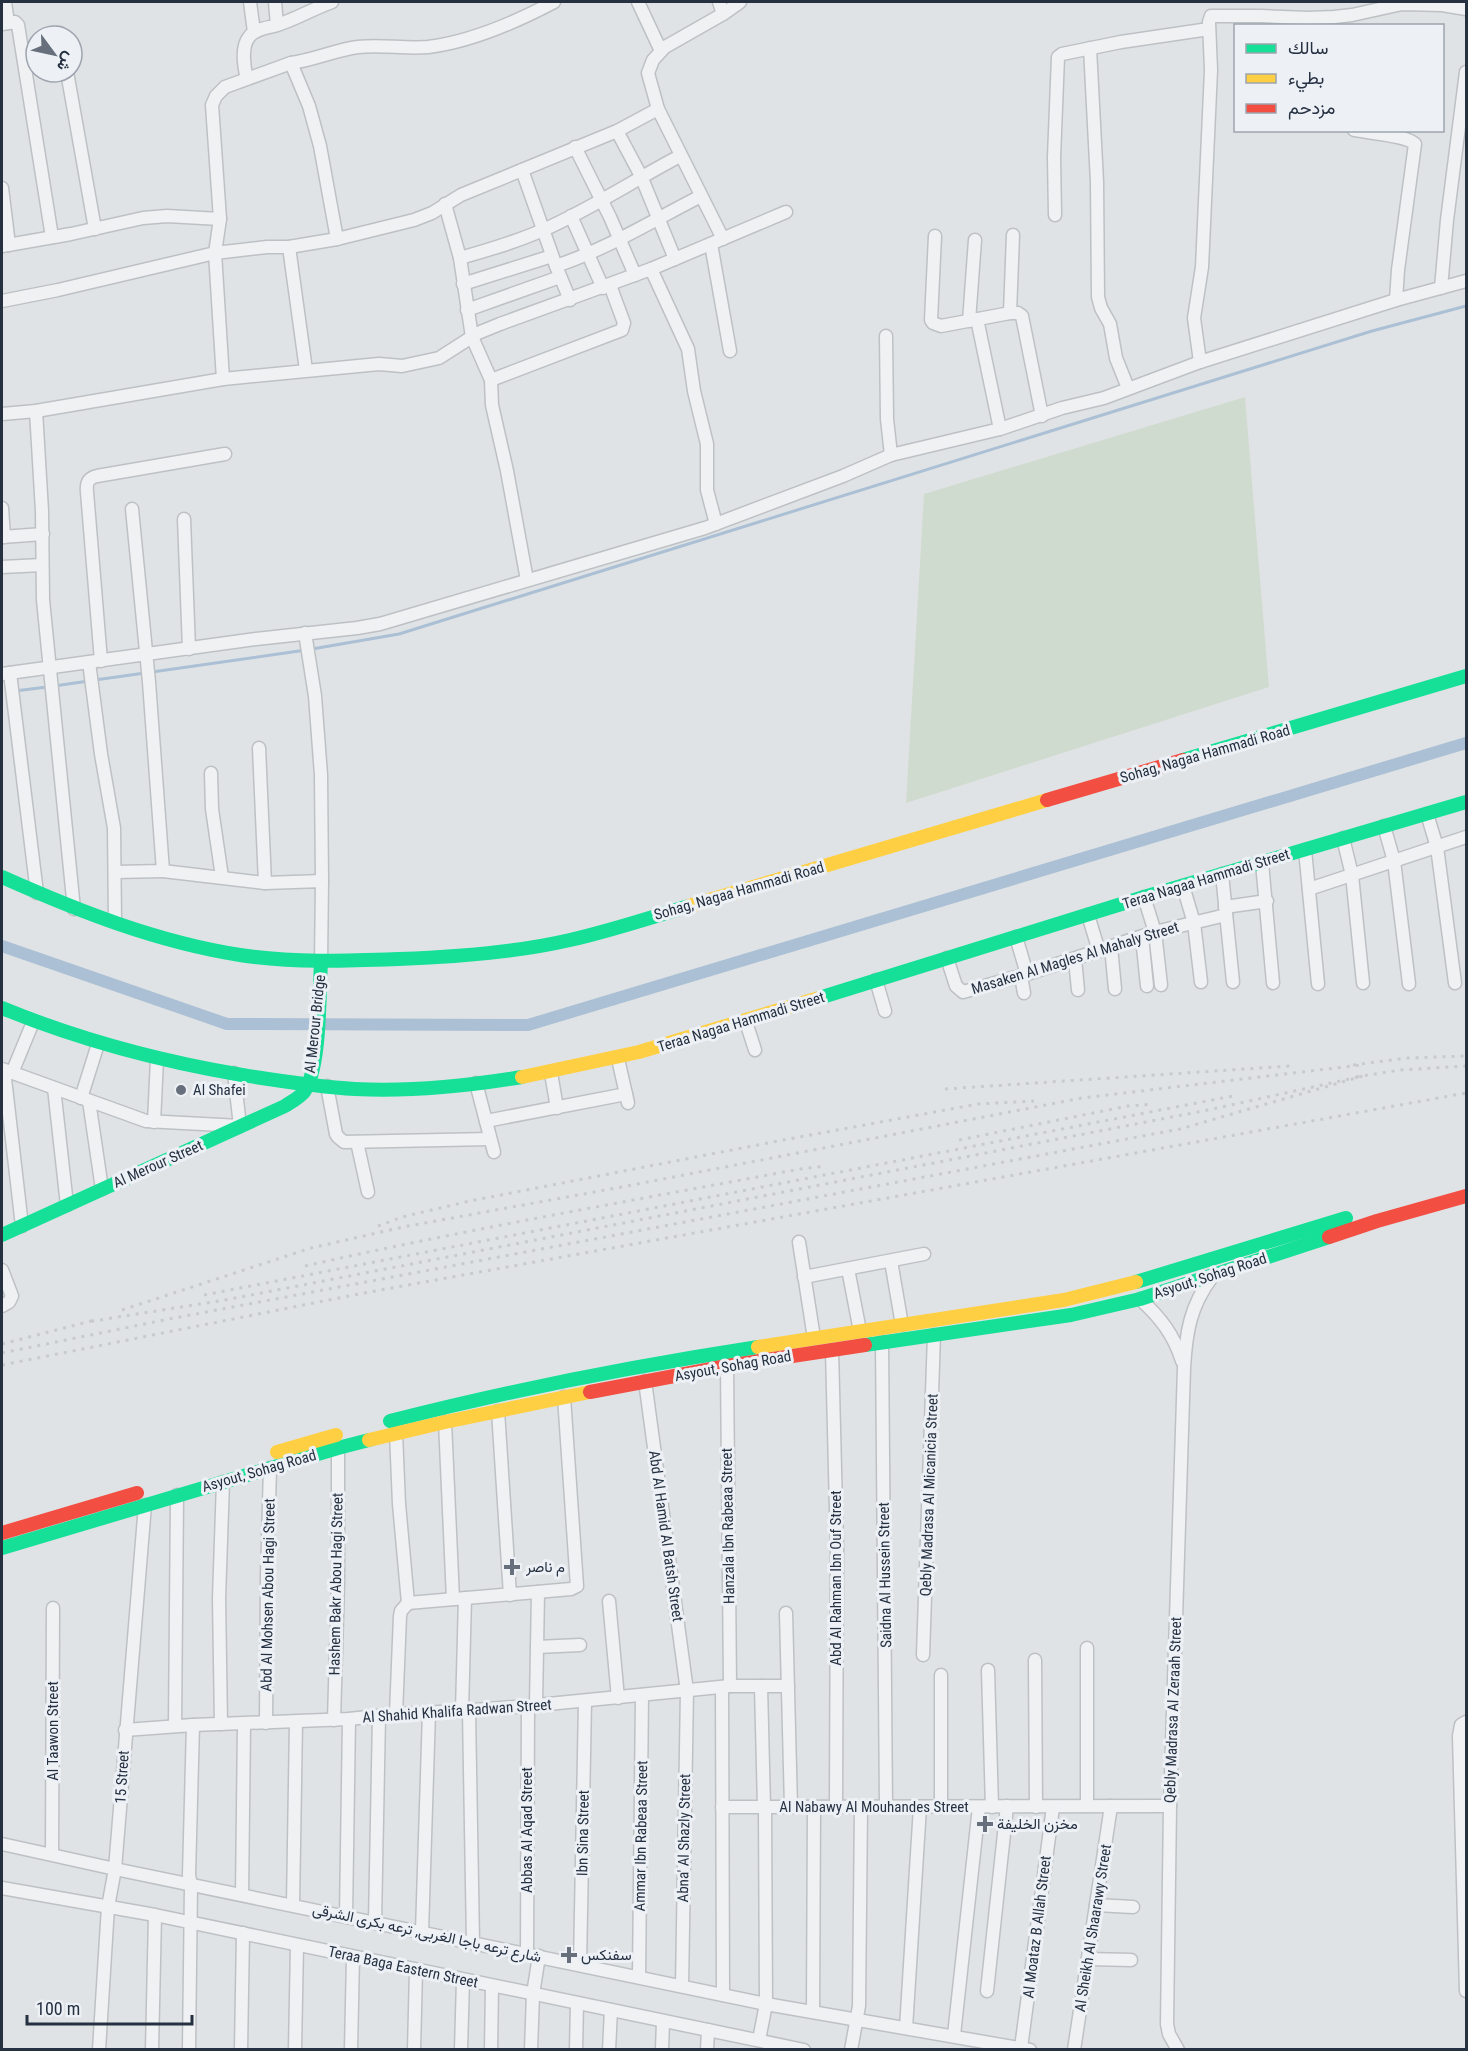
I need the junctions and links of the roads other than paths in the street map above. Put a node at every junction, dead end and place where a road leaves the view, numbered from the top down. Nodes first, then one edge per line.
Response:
1 (5, 2) edge
2 (250, 2) edge
3 (275, 2) edge
4 (332, 2) edge
5 (554, 2) edge
6 (638, 2) edge
7 (718, 2) edge
8 (740, 2) edge
9 (1467, 9) edge
10 (723, 14) junction
11 (4, 23) edge
12 (277, 25) junction
13 (1209, 29) junction
14 (254, 32) junction
15 (1090, 48) junction
16 (661, 51) junction
17 (291, 63) junction
18 (1467, 72) edge
19 (246, 79) junction
20 (69, 84) edge
21 (658, 109) junction
22 (617, 131) junction
23 (1365, 132) edge
24 (575, 147) junction
25 (680, 156) junction
26 (522, 170) junction
27 (641, 176) junction
28 (2, 188) edge
29 (701, 196) junction
30 (601, 201) junction
31 (445, 204) junction
32 (786, 212) dead end
33 (1055, 215) dead end
34 (571, 216) junction
35 (219, 219) junction
36 (657, 219) junction
37 (95, 229) junction
38 (543, 230) junction
39 (1012, 235) dead end
40 (935, 236) dead end
41 (52, 237) junction
42 (337, 239) junction
43 (975, 240) dead end
44 (619, 241) junction
45 (717, 241) junction
46 (5, 245) edge
47 (289, 247) junction
48 (215, 253) junction
49 (589, 254) junction
50 (460, 258) junction
51 (675, 259) junction
52 (556, 266) junction
53 (651, 269) junction
54 (635, 275) junction
55 (1467, 281) edge
56 (464, 284) junction
57 (606, 287) junction
58 (1441, 288) junction
59 (570, 300) junction
60 (1396, 300) junction
61 (2, 301) edge
62 (467, 310) junction
63 (1010, 313) junction
64 (973, 320) junction
65 (886, 336) dead end
66 (472, 337) junction
67 (730, 351) dead end
68 (1200, 362) junction
69 (306, 370) junction
70 (224, 378) junction
71 (491, 380) junction
72 (1128, 388) junction
73 (36, 411) junction
74 (2, 414) edge
75 (1042, 416) junction
76 (1000, 429) junction
77 (225, 454) dead end
78 (891, 455) junction
79 (2, 508) edge
80 (132, 509) dead end
81 (184, 519) dead end
82 (716, 524) junction
83 (43, 534) junction
84 (3, 537) edge
85 (42, 565) junction
86 (2, 567) edge
87 (527, 580) junction
88 (305, 633) junction
89 (189, 649) junction
90 (145, 655) junction
91 (95, 661) junction
92 (50, 667) junction
93 (6, 674) edge
94 (1467, 676) edge
95 (259, 748) dead end
96 (211, 773) dead end
97 (1467, 802) edge
98 (1427, 813) junction
99 (1384, 826) junction
100 (1467, 837) edge
101 (1342, 838) junction
102 (1437, 847) junction
103 (1305, 850) junction
104 (1394, 861) junction
105 (1262, 863) junction
106 (163, 871) junction
107 (116, 872) junction
108 (1222, 874) junction
109 (1352, 875) junction
110 (2, 877) edge
111 (222, 877) junction
112 (322, 881) junction
113 (266, 883) junction
114 (1183, 886) junction
115 (1309, 888) junction
116 (36, 893) junction
117 (1144, 897) junction
118 (1267, 901) junction
119 (74, 909) junction
120 (1225, 911) junction
121 (1088, 915) junction
122 (114, 922) junction
123 (1194, 923) junction
124 (1148, 934) junction
125 (1016, 937) junction
126 (1105, 949) junction
127 (947, 958) junction
128 (1075, 959) junction
129 (321, 962) junction
130 (1024, 975) junction
131 (876, 981) junction
132 (1201, 982) dead end
133 (1233, 982) dead end
134 (1273, 983) dead end
135 (1364, 983) dead end
136 (1455, 983) dead end
137 (1318, 984) dead end
138 (1409, 984) dead end
139 (1161, 985) dead end
140 (1147, 986) dead end
141 (1115, 989) dead end
142 (1078, 990) dead end
143 (1024, 993) dead end
144 (2, 1008) edge
145 (885, 1011) dead end
146 (33, 1022) junction
147 (746, 1022) junction
148 (98, 1044) junction
149 (756, 1050) dead end
150 (157, 1059) junction
151 (618, 1059) junction
152 (6, 1071) edge
153 (551, 1072) junction
154 (234, 1073) junction
155 (476, 1083) junction
156 (308, 1085) junction
157 (327, 1086) junction
158 (54, 1088) junction
159 (85, 1100) junction
160 (557, 1108) junction
161 (486, 1120) junction
162 (154, 1122) junction
163 (240, 1126) junction
164 (357, 1142) junction
165 (1467, 1183) edge
166 (102, 1189) junction
167 (368, 1192) dead end
168 (1467, 1196) edge
169 (67, 1205) junction
170 (21, 1226) junction
171 (2, 1235) edge
172 (799, 1242) dead end
173 (924, 1254) dead end
174 (891, 1261) junction
175 (848, 1269) junction
176 (2, 1270) edge
177 (1214, 1275) junction
178 (804, 1277) junction
179 (1136, 1282) junction
180 (1140, 1299) junction
181 (2, 1306) edge
182 (902, 1325) junction
183 (860, 1331) junction
184 (934, 1335) junction
185 (814, 1338) junction
186 (882, 1342) junction
187 (832, 1350) junction
188 (727, 1366) junction
189 (1184, 1368) junction
190 (645, 1381) junction
191 (564, 1397) junction
192 (476, 1399) junction
193 (498, 1411) junction
194 (478, 1415) junction
195 (445, 1422) junction
196 (396, 1433) junction
197 (338, 1448) junction
198 (266, 1462) junction
199 (223, 1482) junction
200 (177, 1486) junction
201 (148, 1490) dead end
202 (145, 1505) junction
203 (35, 1531) junction
204 (2, 1533) edge
205 (2, 1548) edge
206 (538, 1592) junction
207 (510, 1594) junction
208 (459, 1599) junction
209 (609, 1601) dead end
210 (408, 1603) junction
211 (53, 1608) dead end
212 (786, 1613) dead end
213 (580, 1645) dead end
214 (537, 1647) junction
215 (1087, 1648) dead end
216 (923, 1655) dead end
217 (1035, 1660) dead end
218 (988, 1670) dead end
219 (940, 1676) dead end
220 (761, 1686) junction
221 (788, 1686) junction
222 (726, 1687) junction
223 (687, 1691) junction
224 (642, 1695) junction
225 (618, 1698) junction
226 (585, 1701) junction
227 (532, 1705) junction
228 (466, 1711) junction
229 (429, 1712) junction
230 (396, 1714) junction
231 (379, 1716) junction
232 (349, 1719) junction
233 (334, 1720) junction
234 (296, 1722) junction
235 (1467, 1722) edge
236 (266, 1723) junction
237 (221, 1724) junction
238 (244, 1724) junction
239 (193, 1725) junction
240 (175, 1726) junction
241 (125, 1730) junction
242 (1007, 1806) junction
243 (1036, 1806) junction
244 (1053, 1806) junction
245 (1087, 1806) junction
246 (1111, 1806) junction
247 (1170, 1806) junction
248 (722, 1807) junction
249 (765, 1807) junction
250 (791, 1807) junction
251 (813, 1807) junction
252 (836, 1807) junction
253 (861, 1807) junction
254 (886, 1807) junction
255 (920, 1807) junction
256 (941, 1807) junction
257 (985, 1807) junction
258 (2, 1844) edge
259 (52, 1854) junction
260 (115, 1869) junction
261 (191, 1885) junction
262 (2, 1888) edge
263 (1465, 1889) edge
264 (242, 1895) junction
265 (293, 1905) junction
266 (1096, 1905) junction
267 (108, 1906) junction
268 (1133, 1906) dead end
269 (155, 1915) junction
270 (346, 1916) junction
271 (191, 1922) junction
272 (375, 1922) junction
273 (422, 1932) junction
274 (243, 1934) junction
275 (473, 1942) junction
276 (297, 1945) junction
277 (533, 1955) junction
278 (353, 1957) junction
279 (1088, 1959) junction
280 (1131, 1960) dead end
281 (580, 1965) junction
282 (416, 1970) junction
283 (639, 1977) junction
284 (462, 1980) junction
285 (492, 1986) junction
286 (682, 1986) junction
287 (987, 1991) dead end
288 (1467, 1991) edge
289 (533, 1994) junction
290 (723, 1995) junction
291 (577, 2003) junction
292 (766, 2004) junction
293 (610, 2010) junction
294 (813, 2012) junction
295 (663, 2020) junction
296 (856, 2020) junction
297 (906, 2028) junction
298 (708, 2030) junction
299 (954, 2036) junction
300 (752, 2043) edge
301 (976, 2045) edge
302 (99, 2049) edge
303 (152, 2049) edge
304 (189, 2049) edge
305 (241, 2049) edge
306 (295, 2049) edge
307 (351, 2049) edge
308 (414, 2049) edge
309 (461, 2049) edge
310 (491, 2049) edge
311 (531, 2049) edge
312 (576, 2049) edge
313 (609, 2049) edge
314 (662, 2049) edge
315 (707, 2049) edge
316 (799, 2049) edge
317 (851, 2049) edge
318 (1026, 2049) edge
319 (1074, 2049) edge
320 (1178, 2049) edge

1 - 11 street
2 - 14 street
3 - 12 street
4 - 12 street
5 - 17 street
6 - 16 street
7 - 10 street
8 - 10 street
9 - 13 street
10 - 16 street
11 - 41 street
12 - 14 street
13 - 15 street
13 - 68 street
14 - 19 street
15 - 33 street
15 - 72 street
16 - 21 street
17 - 19 street
17 - 42 street
18 - 58 street
19 - 35 street
20 - 37 street
21 - 22 street
21 - 25 street
22 - 24 street
22 - 27 street
23 - 60 street
24 - 26 street
24 - 30 street
25 - 27 street
25 - 29 street
26 - 31 street
26 - 38 street
27 - 30 street
27 - 36 street
28 - 46 street
29 - 36 street
29 - 45 street
30 - 34 street
30 - 44 street
31 - 42 street
31 - 50 street
32 - 45 street
34 - 38 street
34 - 49 street
35 - 37 street
35 - 48 street
36 - 44 street
36 - 51 street
37 - 41 street
38 - 50 street
38 - 52 street
39 - 63 street
40 - 64 street
41 - 46 street
42 - 47 street
43 - 64 street
44 - 49 street
44 - 54 street
45 - 51 street
45 - 67 street
47 - 48 street
47 - 69 street
48 - 61 street
48 - 70 street
49 - 52 street
49 - 57 street
50 - 56 street
51 - 53 street
52 - 56 street
52 - 59 street
52 - 62 street
53 - 54 street
53 - 82 street
54 - 57 street
55 - 58 street
56 - 62 street
57 - 59 street
57 - 71 street
58 - 60 street
59 - 66 street
60 - 68 street
62 - 66 street
63 - 64 street
63 - 75 street
64 - 76 street
65 - 78 street
66 - 69 street
66 - 71 street
68 - 72 street
69 - 70 street
70 - 73 street
71 - 87 street
72 - 75 street
73 - 74 street
73 - 83 street
75 - 76 street
76 - 78 street
77 - 91 street
78 - 82 street
79 - 84 street
80 - 90 street
81 - 89 street
82 - 87 street
83 - 84 street
83 - 85 street
85 - 86 street
85 - 92 street
87 - 88 street
88 - 89 street
88 - 112 street
89 - 90 street
90 - 91 street
90 - 106 street
91 - 92 street
91 - 107 street
92 - 93 street
92 - 119 street
93 - 116 street
94 - 129 main road, Sohag, Nagaa Hammadi Road
95 - 113 street
96 - 111 street
97 - 98 main road, Teraa Nagaa Hammadi Street
98 - 99 main road, Teraa Nagaa Hammadi Street
98 - 102 street
99 - 101 main road, Teraa Nagaa Hammadi Street
99 - 104 street
100 - 102 street
101 - 103 main road, Teraa Nagaa Hammadi Street
101 - 109 street
102 - 104 street
102 - 136 street
103 - 105 main road, Teraa Nagaa Hammadi Street
103 - 115 street
104 - 109 street
104 - 138 street
105 - 108 main road, Teraa Nagaa Hammadi Street
105 - 118 street
106 - 107 street
106 - 111 street
107 - 122 street
108 - 114 main road, Teraa Nagaa Hammadi Street
108 - 120 street
109 - 115 street
109 - 135 street
110 - 116 main road, Sohag, Nagaa Hammadi Road
111 - 113 street
112 - 113 street
112 - 129 street
114 - 117 main road, Teraa Nagaa Hammadi Street
114 - 123 street
115 - 137 street
116 - 119 main road, Sohag, Nagaa Hammadi Road
117 - 121 main road, Teraa Nagaa Hammadi Street
117 - 124 street
118 - 120 street, Masaken Al Magles Al Mahaly Street
118 - 134 street
119 - 122 main road, Sohag, Nagaa Hammadi Road
120 - 123 street, Masaken Al Magles Al Mahaly Street
120 - 133 street
121 - 125 main road, Teraa Nagaa Hammadi Street
121 - 126 street
122 - 129 main road, Sohag, Nagaa Hammadi Road
123 - 124 street, Masaken Al Magles Al Mahaly Street
123 - 132 street
124 - 126 street, Masaken Al Magles Al Mahaly Street
124 - 139 street
124 - 140 street
125 - 127 main road, Teraa Nagaa Hammadi Street
125 - 130 street
126 - 128 street, Masaken Al Magles Al Mahaly Street
126 - 141 street
127 - 130 street, Masaken Al Magles Al Mahaly Street
127 - 131 main road, Teraa Nagaa Hammadi Street
128 - 130 street, Masaken Al Magles Al Mahaly Street
128 - 142 street
129 - 156 main road, Al Merour Bridge
130 - 143 street
131 - 145 street
131 - 147 main road, Teraa Nagaa Hammadi Street
144 - 146 main road, Teraa Nagaa Hammadi Street
146 - 148 main road, Teraa Nagaa Hammadi Street
146 - 152 street
147 - 149 street
147 - 151 main road, Teraa Nagaa Hammadi Street
148 - 150 main road, Teraa Nagaa Hammadi Street
148 - 159 street
150 - 154 main road, Teraa Nagaa Hammadi Street
150 - 162 street
151 - 153 main road, Teraa Nagaa Hammadi Street
151 - 160 street
152 - 158 street
152 - 170 street
153 - 155 main road, Teraa Nagaa Hammadi Street
153 - 160 street
154 - 156 main road, Teraa Nagaa Hammadi Street
154 - 163 street
155 - 157 main road, Teraa Nagaa Hammadi Street
155 - 161 street
156 - 157 main road, Teraa Nagaa Hammadi Street
156 - 163 main road, Al Merour Street
157 - 164 street
158 - 159 street
158 - 169 street
159 - 162 street
159 - 166 street
160 - 161 street
161 - 164 street
162 - 163 street
163 - 166 main road, Al Merour Street
164 - 167 street
165 - 179 main road, Asyout, Sohag Road
166 - 169 main road, Al Merour Street
168 - 177 main road, Asyout, Sohag Road
169 - 170 main road, Al Merour Street
170 - 171 main road, Al Merour Street
172 - 178 street
173 - 174 street
174 - 175 street
174 - 182 street
175 - 178 street
175 - 183 street
176 - 181 street
177 - 180 main road, Asyout, Sohag Road
177 - 189 street, Qebly Madrasa Al Zeraah Street
178 - 185 street
179 - 180 main road
179 - 182 main road, Asyout, Sohag Road
180 - 184 main road, Asyout, Sohag Road
180 - 189 street, Qebly Madrasa Al Zeraah Street
182 - 183 main road, Asyout, Sohag Road
183 - 185 main road, Asyout, Sohag Road
184 - 186 main road, Asyout, Sohag Road
184 - 216 street, Qebly Madrasa Al Micanicia Street
185 - 192 main road, Asyout, Sohag Road
186 - 187 main road, Asyout, Sohag Road
186 - 254 street, Saidna Al Hussein Street
187 - 188 main road, Asyout, Sohag Road
187 - 252 street, Abd Al Rahman Ibn Ouf Street
188 - 190 main road, Asyout, Sohag Road
188 - 222 street, Hanzala Ibn Rabeaa Street
189 - 247 street, Qebly Madrasa Al Zeraah Street
190 - 191 main road, Asyout, Sohag Road
190 - 223 street, Abd Al Hamid Al Batsh Street
191 - 193 main road, Asyout, Sohag Road
191 - 206 street
192 - 194 main road
192 - 198 main road, Asyout, Sohag Road
193 - 194 main road, Asyout, Sohag Road
193 - 207 street
194 - 195 main road, Asyout, Sohag Road
195 - 196 main road, Asyout, Sohag Road
195 - 208 street
196 - 197 main road, Asyout, Sohag Road
196 - 210 street
197 - 198 main road, Asyout, Sohag Road
197 - 233 street, Hashem Bakr Abou Hagi Street
198 - 199 main road, Asyout, Sohag Road
198 - 236 street, Abd Al Mohsen Abou Hagi Street
199 - 200 main road, Asyout, Sohag Road
199 - 237 street
200 - 202 main road, Asyout, Sohag Road
200 - 240 street
201 - 203 main road, Asyout, Sohag Road
202 - 203 main road, Asyout, Sohag Road
202 - 241 street, 15 Street
203 - 204 main road, Asyout, Sohag Road
203 - 205 main road, Asyout, Sohag Road
206 - 207 street
206 - 214 street, Abbas Al Aqad Street
207 - 208 street
208 - 210 street
208 - 228 street
209 - 225 street
210 - 230 street
211 - 259 street, Al Taawon Street
212 - 221 street
213 - 214 street
214 - 227 street, Abbas Al Aqad Street
215 - 245 street
217 - 243 street
218 - 257 street
219 - 256 street
220 - 221 street, Al Shahid Khalifa Radwan Street
220 - 222 street, Al Shahid Khalifa Radwan Street
220 - 249 street
221 - 250 street
222 - 223 street, Al Shahid Khalifa Radwan Street
222 - 248 street, Hanzala Ibn Rabeaa Street
223 - 224 street, Al Shahid Khalifa Radwan Street
223 - 286 street, Abna' Al Shazly Street
224 - 225 street, Al Shahid Khalifa Radwan Street
224 - 283 street, Ammar Ibn Rabeaa Street
225 - 226 street, Al Shahid Khalifa Radwan Street
226 - 227 street, Al Shahid Khalifa Radwan Street
226 - 281 street, Ibn Sina Street
227 - 228 street, Al Shahid Khalifa Radwan Street
227 - 277 street, Abbas Al Aqad Street
228 - 229 street, Al Shahid Khalifa Radwan Street
228 - 275 street
229 - 230 street, Al Shahid Khalifa Radwan Street
229 - 273 street
230 - 231 street, Al Shahid Khalifa Radwan Street
231 - 232 street, Al Shahid Khalifa Radwan Street
231 - 272 street
232 - 233 street, Al Shahid Khalifa Radwan Street
232 - 270 street
233 - 234 street, Al Shahid Khalifa Radwan Street
234 - 236 street, Al Shahid Khalifa Radwan Street
234 - 265 street
235 - 263 street
236 - 238 street, Al Shahid Khalifa Radwan Street
237 - 238 street, Al Shahid Khalifa Radwan Street
237 - 239 street, Al Shahid Khalifa Radwan Street
238 - 264 street
239 - 240 street, Al Shahid Khalifa Radwan Street
239 - 261 street
240 - 241 street, Al Shahid Khalifa Radwan Street
241 - 260 street, 15 Street
242 - 243 street, Al Nabawy Al Mouhandes Street
242 - 257 street, Al Nabawy Al Mouhandes Street
242 - 287 street
243 - 244 street, Al Nabawy Al Mouhandes Street
244 - 245 street, Al Nabawy Al Mouhandes Street
244 - 318 street, Al Moataz B Allah Street
245 - 246 street, Al Nabawy Al Mouhandes Street
246 - 247 street, Al Nabawy Al Mouhandes Street
246 - 266 street, Al Sheikh Al Shaarawy Street
247 - 320 street, Qebly Madrasa Al Zeraah Street
248 - 249 street, Al Nabawy Al Mouhandes Street
248 - 290 street, Hanzala Ibn Rabeaa Street
249 - 250 street, Al Nabawy Al Mouhandes Street
249 - 292 street
250 - 251 street, Al Nabawy Al Mouhandes Street
251 - 252 street, Al Nabawy Al Mouhandes Street
251 - 294 street
252 - 253 street, Al Nabawy Al Mouhandes Street
253 - 254 street, Al Nabawy Al Mouhandes Street
253 - 296 street
254 - 255 street, Al Nabawy Al Mouhandes Street
255 - 256 street, Al Nabawy Al Mouhandes Street
255 - 297 street
256 - 257 street, Al Nabawy Al Mouhandes Street
257 - 299 street
258 - 259 street, شارع ترعه باجا الغربى, ترعه بكرى الشرقى
259 - 260 street, شارع ترعه باجا الغربى, ترعه بكرى الشرقى
260 - 261 street, شارع ترعه باجا الغربى, ترعه بكرى الشرقى
260 - 267 street, 15 Street
261 - 264 street, شارع ترعه باجا الغربى, ترعه بكرى الشرقى
261 - 271 street
262 - 267 street, Teraa Baga Eastern Street
263 - 288 street
264 - 265 street, شارع ترعه باجا الغربى, ترعه بكرى الشرقى
265 - 270 street, شارع ترعه باجا الغربى, ترعه بكرى الشرقى
266 - 268 street
266 - 279 street, Al Sheikh Al Shaarawy Street
267 - 269 street, Teraa Baga Eastern Street
267 - 302 street, 15 Street
269 - 271 street, Teraa Baga Eastern Street
269 - 303 street
270 - 272 street, شارع ترعه باجا الغربى, ترعه بكرى الشرقى
271 - 274 street, Teraa Baga Eastern Street
271 - 304 street
272 - 273 street, شارع ترعه باجا الغربى, ترعه بكرى الشرقى
273 - 275 street, شارع ترعه باجا الغربى, ترعه بكرى الشرقى
274 - 276 street, Teraa Baga Eastern Street
274 - 305 street
275 - 277 street, شارع ترعه باجا الغربى, ترعه بكرى الشرقى
276 - 278 street, Teraa Baga Eastern Street
276 - 306 street
277 - 281 street, شارع ترعه باجا الغربى, ترعه بكرى الشرقى
277 - 289 street, Abbas Al Aqad Street
278 - 282 street, Teraa Baga Eastern Street
278 - 307 street
279 - 280 street
279 - 319 street, Al Sheikh Al Shaarawy Street
281 - 283 street, شارع ترعه باجا الغربى, ترعه بكرى الشرقى
282 - 284 street, Teraa Baga Eastern Street
282 - 308 street
283 - 286 street, شارع ترعه باجا الغربى, ترعه بكرى الشرقى
284 - 285 street, Teraa Baga Eastern Street
284 - 309 street
285 - 289 street, Teraa Baga Eastern Street
285 - 310 street
286 - 290 street, شارع ترعه باجا الغربى, ترعه بكرى الشرقى
289 - 291 street, Teraa Baga Eastern Street
289 - 311 street, Abbas Al Aqad Street
290 - 292 street, شارع ترعه باجا الغربى, ترعه بكرى الشرقى
291 - 293 street, Teraa Baga Eastern Street
291 - 312 street
292 - 294 street, شارع ترعه باجا الغربى, ترعه بكرى الشرقى
292 - 300 street
293 - 295 street, Teraa Baga Eastern Street
293 - 313 street
294 - 296 street, شارع ترعه باجا الغربى, ترعه بكرى الشرقى
295 - 298 street, Teraa Baga Eastern Street
295 - 314 street
296 - 297 street, شارع ترعه باجا الغربى, ترعه بكرى الشرقى
296 - 317 street
297 - 299 street, شارع ترعه باجا الغربى, ترعه بكرى الشرقى
298 - 300 street, Teraa Baga Eastern Street
298 - 315 street
299 - 301 street, شارع ترعه باجا الغربى, ترعه بكرى الشرقى
300 - 316 street, Teraa Baga Eastern Street
301 - 318 street, شارع ترعه باجا الغربى, ترعه بكرى الشرقى

